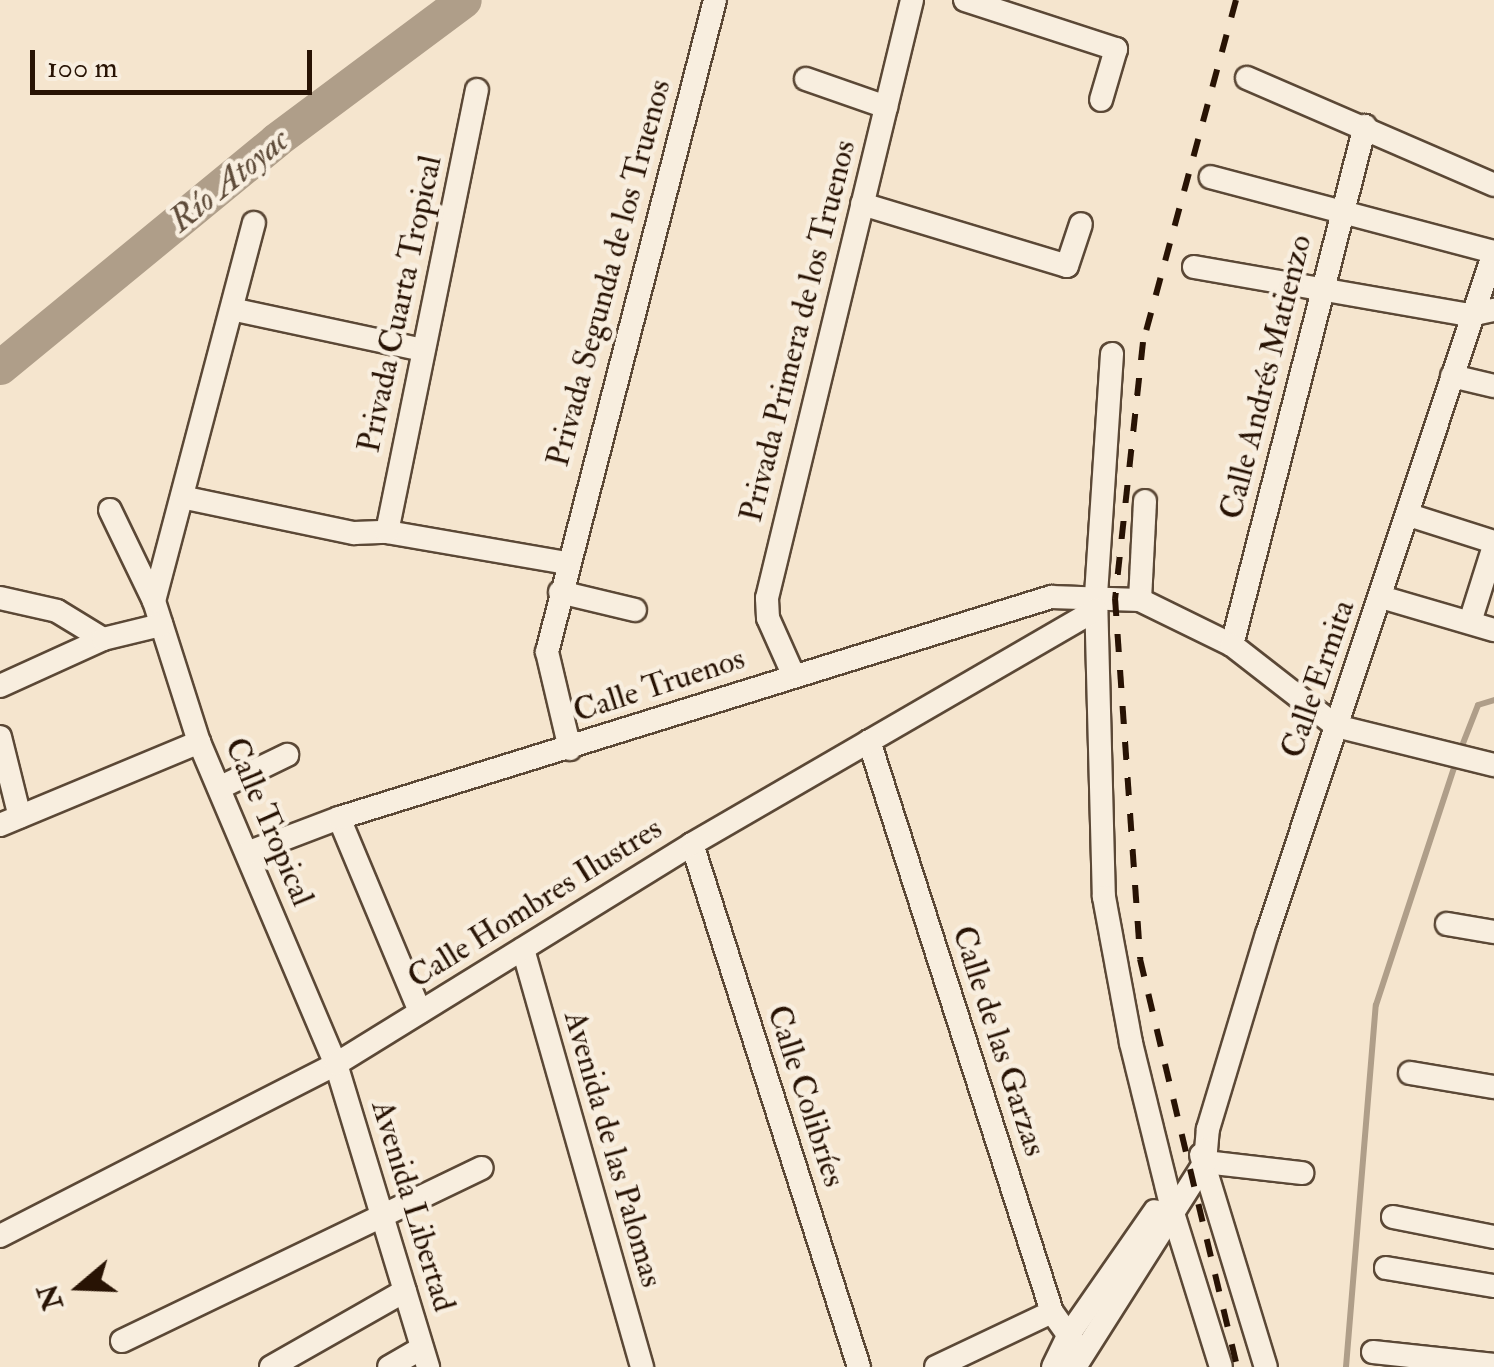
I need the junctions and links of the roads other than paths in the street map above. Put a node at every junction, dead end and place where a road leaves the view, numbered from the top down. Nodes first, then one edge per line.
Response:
1 (715, 0) edge
2 (912, 0) edge
3 (965, 0) edge
4 (806, 78) dead end
5 (1247, 78) dead end
6 (477, 90) dead end
7 (1101, 100) dead end
8 (886, 107) junction
9 (1364, 126) junction
10 (1212, 176) dead end
11 (1494, 185) edge
12 (862, 204) junction
13 (1342, 212) junction
14 (254, 223) dead end
15 (1081, 224) dead end
16 (1494, 252) edge
17 (1194, 267) dead end
18 (1322, 286) junction
19 (236, 310) junction
20 (1494, 310) edge
21 (1470, 316) junction
22 (424, 350) junction
23 (1112, 354) dead end
24 (1452, 376) junction
25 (1494, 386) edge
26 (186, 498) junction
27 (1144, 500) dead end
28 (110, 510) dead end
29 (1409, 515) junction
30 (387, 532) junction
31 (1494, 544) edge
32 (566, 563) junction
33 (560, 592) junction
34 (1380, 596) junction
35 (0, 598) edge
36 (1140, 600) junction
37 (154, 601) junction
38 (1096, 603) junction
39 (635, 610) dead end
40 (1470, 622) junction
41 (161, 625) junction
42 (1494, 630) edge
43 (104, 639) junction
44 (1232, 644) junction
45 (794, 674) junction
46 (0, 686) edge
47 (1336, 726) junction
48 (0, 737) edge
49 (869, 741) junction
50 (198, 742) junction
51 (570, 749) junction
52 (287, 754) dead end
53 (1494, 764) edge
54 (219, 788) junction
55 (339, 818) junction
56 (10, 821) edge
57 (692, 844) junction
58 (247, 853) junction
59 (1447, 924) dead end
60 (1494, 932) edge
61 (523, 949) junction
62 (420, 1012) junction
63 (336, 1064) junction
64 (1410, 1073) dead end
65 (1494, 1087) edge
66 (1203, 1146) junction
67 (482, 1168) dead end
68 (1302, 1173) dead end
69 (1172, 1204) junction
70 (1394, 1217) dead end
71 (384, 1219) junction
72 (0, 1236) edge
73 (1494, 1237) edge
74 (1386, 1268) dead end
75 (1494, 1286) edge
76 (405, 1291) junction
77 (1052, 1312) junction
78 (122, 1341) dead end
79 (1075, 1352) edge
80 (1373, 1352) dead end
81 (425, 1358) edge
82 (1494, 1365) edge
83 (271, 1367) edge
84 (388, 1367) edge
85 (642, 1367) edge
86 (859, 1367) edge
87 (936, 1367) edge
88 (1053, 1367) edge
89 (1221, 1367) edge
90 (1266, 1367) edge

1 - 32 street, Privada Segunda de los Truenos
2 - 8 street, Privada Primera de los Truenos
3 - 7 street
4 - 8 street
5 - 9 street
6 - 22 street, Privada Cuarta Tropical
8 - 12 street, Privada Primera de los Truenos
9 - 11 street
9 - 13 street, Calle Andrés Matienzo
10 - 13 street
12 - 15 street
12 - 45 street, Privada Primera de los Truenos
13 - 16 street
13 - 18 street, Calle Andrés Matienzo
14 - 19 street
16 - 21 street, Calle Ermita
17 - 18 street
18 - 21 street
18 - 44 street, Calle Andrés Matienzo
19 - 22 street
19 - 26 street
20 - 21 street
21 - 24 street, Calle Ermita
22 - 30 street, Privada Cuarta Tropical
23 - 38 street
24 - 25 street
24 - 29 street, Calle Ermita
26 - 30 street
26 - 37 street
27 - 36 street
28 - 37 street, Calle Tropical
29 - 31 street
29 - 34 street, Calle Ermita
30 - 32 street
31 - 40 street
32 - 33 street, Privada Segunda de los Truenos
33 - 39 street
33 - 51 street, Privada Segunda de los Truenos
34 - 40 street
34 - 47 street, Calle Ermita
35 - 43 street
36 - 38 street
36 - 44 street
37 - 41 street, Calle Tropical
38 - 45 street, Calle Truenos
38 - 49 street, Calle Hombres Ilustres
38 - 69 street
40 - 42 street
41 - 43 street
41 - 50 street, Calle Tropical
43 - 46 street
44 - 47 street
45 - 51 street, Calle Truenos
47 - 53 street
47 - 66 street, Calle Ermita
48 - 56 street
49 - 57 street, Calle Hombres Ilustres
49 - 77 street, Calle de las Garzas
50 - 54 street, Calle Tropical
50 - 56 street
51 - 55 street, Calle Truenos
52 - 54 street
54 - 58 street, Calle Tropical
55 - 58 street, Calle Truenos
55 - 62 street
57 - 61 street, Calle Hombres Ilustres
57 - 86 street, Calle Colibríes
58 - 63 street, Calle Tropical
59 - 60 street
61 - 62 street, Calle Hombres Ilustres
61 - 85 street, Avenida de las Palomas
62 - 63 street, Calle Hombres Ilustres
63 - 71 street, Avenida Libertad
63 - 72 street, Calle Hombres Ilustres
64 - 65 street
66 - 68 street
66 - 69 street, Calle Ermita
66 - 90 street
67 - 71 street
69 - 79 street, Calle Ermita
69 - 89 street
70 - 73 street
71 - 76 street, Avenida Libertad
71 - 78 street
74 - 75 street
76 - 81 street, Avenida Libertad
76 - 83 street
77 - 79 street, Calle de las Garzas
77 - 87 street
79 - 88 street, Calle Ermita
80 - 82 street
81 - 84 street

